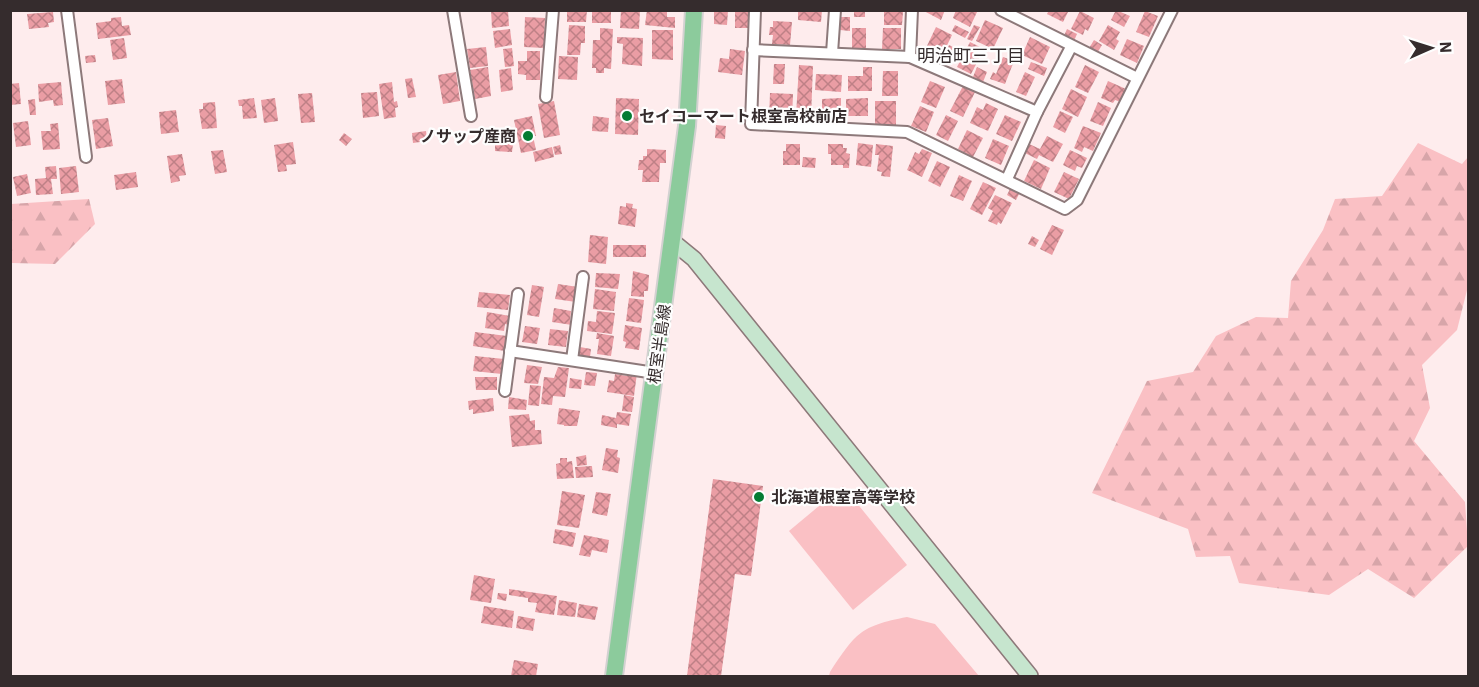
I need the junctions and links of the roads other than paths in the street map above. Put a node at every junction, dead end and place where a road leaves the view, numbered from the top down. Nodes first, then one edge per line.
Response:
1 (67, 10) edge
2 (453, 10) edge
3 (554, 10) edge
4 (694, 10) edge
5 (755, 10) edge
6 (834, 10) edge
7 (912, 10) edge
8 (1001, 10) edge
9 (1172, 10) edge
10 (1071, 46) junction
11 (753, 50) junction
12 (832, 53) junction
13 (910, 57) junction
14 (1137, 78) junction
15 (546, 97) dead end
16 (1037, 112) junction
17 (471, 116) dead end
18 (86, 157) dead end
19 (1006, 179) junction
20 (672, 242) junction
21 (583, 277) dead end
22 (518, 294) dead end
23 (510, 351) junction
24 (572, 360) junction
25 (655, 373) junction
26 (505, 391) dead end
27 (614, 676) edge
28 (1030, 676) edge

1 - 18 street
2 - 17 street
3 - 15 street
4 - 20 main road, 根室半島線
5 - 11 street
6 - 12 street
7 - 13 street
8 - 10 street
9 - 14 street
10 - 14 street
10 - 16 street
11 - 12 street
11 - 19 street
12 - 13 street
13 - 16 street
14 - 19 street
16 - 19 street
20 - 25 main road, 根室半島線
20 - 28 street
21 - 24 street
22 - 23 street
23 - 24 street
23 - 26 street
24 - 25 street
25 - 27 main road, 根室半島線

